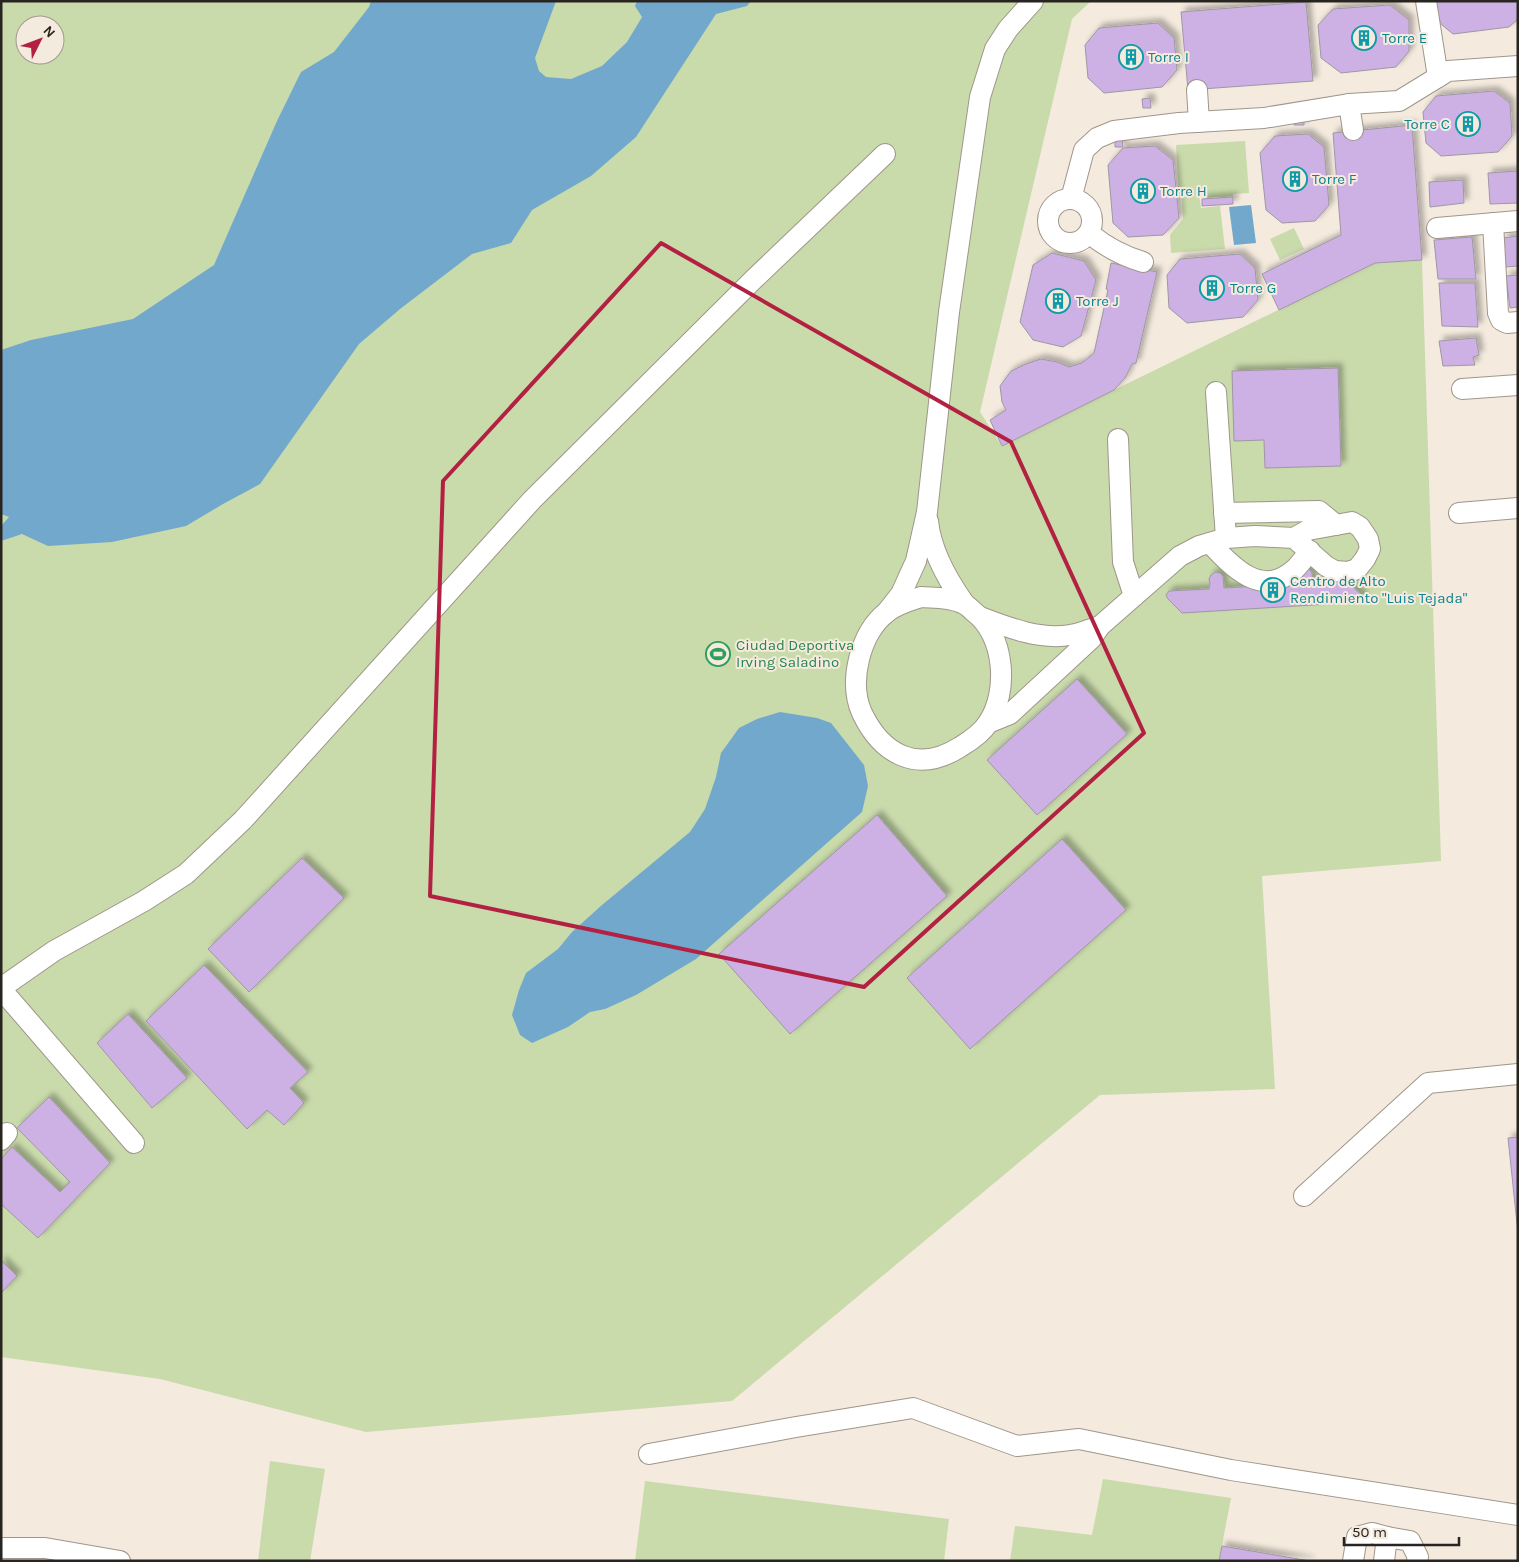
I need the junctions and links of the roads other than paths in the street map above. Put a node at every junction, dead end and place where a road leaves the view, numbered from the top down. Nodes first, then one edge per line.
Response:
1 (1033, 1) edge
2 (1426, 1) edge
3 (1518, 66) edge
4 (1438, 77) junction
5 (1197, 90) dead end
6 (1349, 104) junction
7 (1199, 122) junction
8 (1353, 130) dead end
9 (885, 154) dead end
10 (1072, 199) junction
11 (1518, 221) edge
12 (1493, 223) junction
13 (1437, 228) dead end
14 (1090, 234) junction
15 (1131, 261) dead end
16 (1518, 322) edge
17 (1518, 384) edge
18 (1462, 389) dead end
19 (1216, 392) dead end
20 (1118, 439) dead end
21 (1518, 508) edge
22 (927, 512) junction
23 (1224, 513) junction
24 (1459, 513) dead end
25 (1336, 525) junction
26 (1294, 538) junction
27 (1218, 540) junction
28 (1310, 551) junction
29 (1134, 596) junction
30 (964, 603) junction
31 (886, 613) junction
32 (982, 618) junction
33 (1100, 626) junction
34 (988, 723) junction
35 (1, 989) edge
36 (1518, 1074) edge
37 (134, 1143) dead end
38 (1304, 1196) dead end
39 (649, 1454) dead end
40 (1518, 1515) edge
41 (1387, 1537) junction
42 (1, 1548) edge
43 (120, 1561) edge
44 (1353, 1561) edge
45 (1384, 1561) edge
46 (1417, 1561) edge

1 - 22 street
2 - 4 street
3 - 4 street
4 - 6 street
5 - 7 street
6 - 7 street
6 - 8 street
7 - 10 street
9 - 35 street
10 - 14 street
10 - 14 street
11 - 12 street
12 - 13 street
12 - 16 street
14 - 15 street
17 - 18 street
19 - 23 street
20 - 29 street
21 - 24 street
22 - 30 street
22 - 31 street
23 - 25 street
23 - 27 street
25 - 26 street
25 - 28 street
26 - 27 street
26 - 28 street
27 - 28 street
27 - 29 street
29 - 33 street
30 - 31 street
30 - 32 street
31 - 34 street
32 - 33 street
32 - 34 street
33 - 34 street
35 - 37 street
36 - 38 street
39 - 40 street
41 - 44 street
41 - 45 street
41 - 46 street
42 - 43 street

